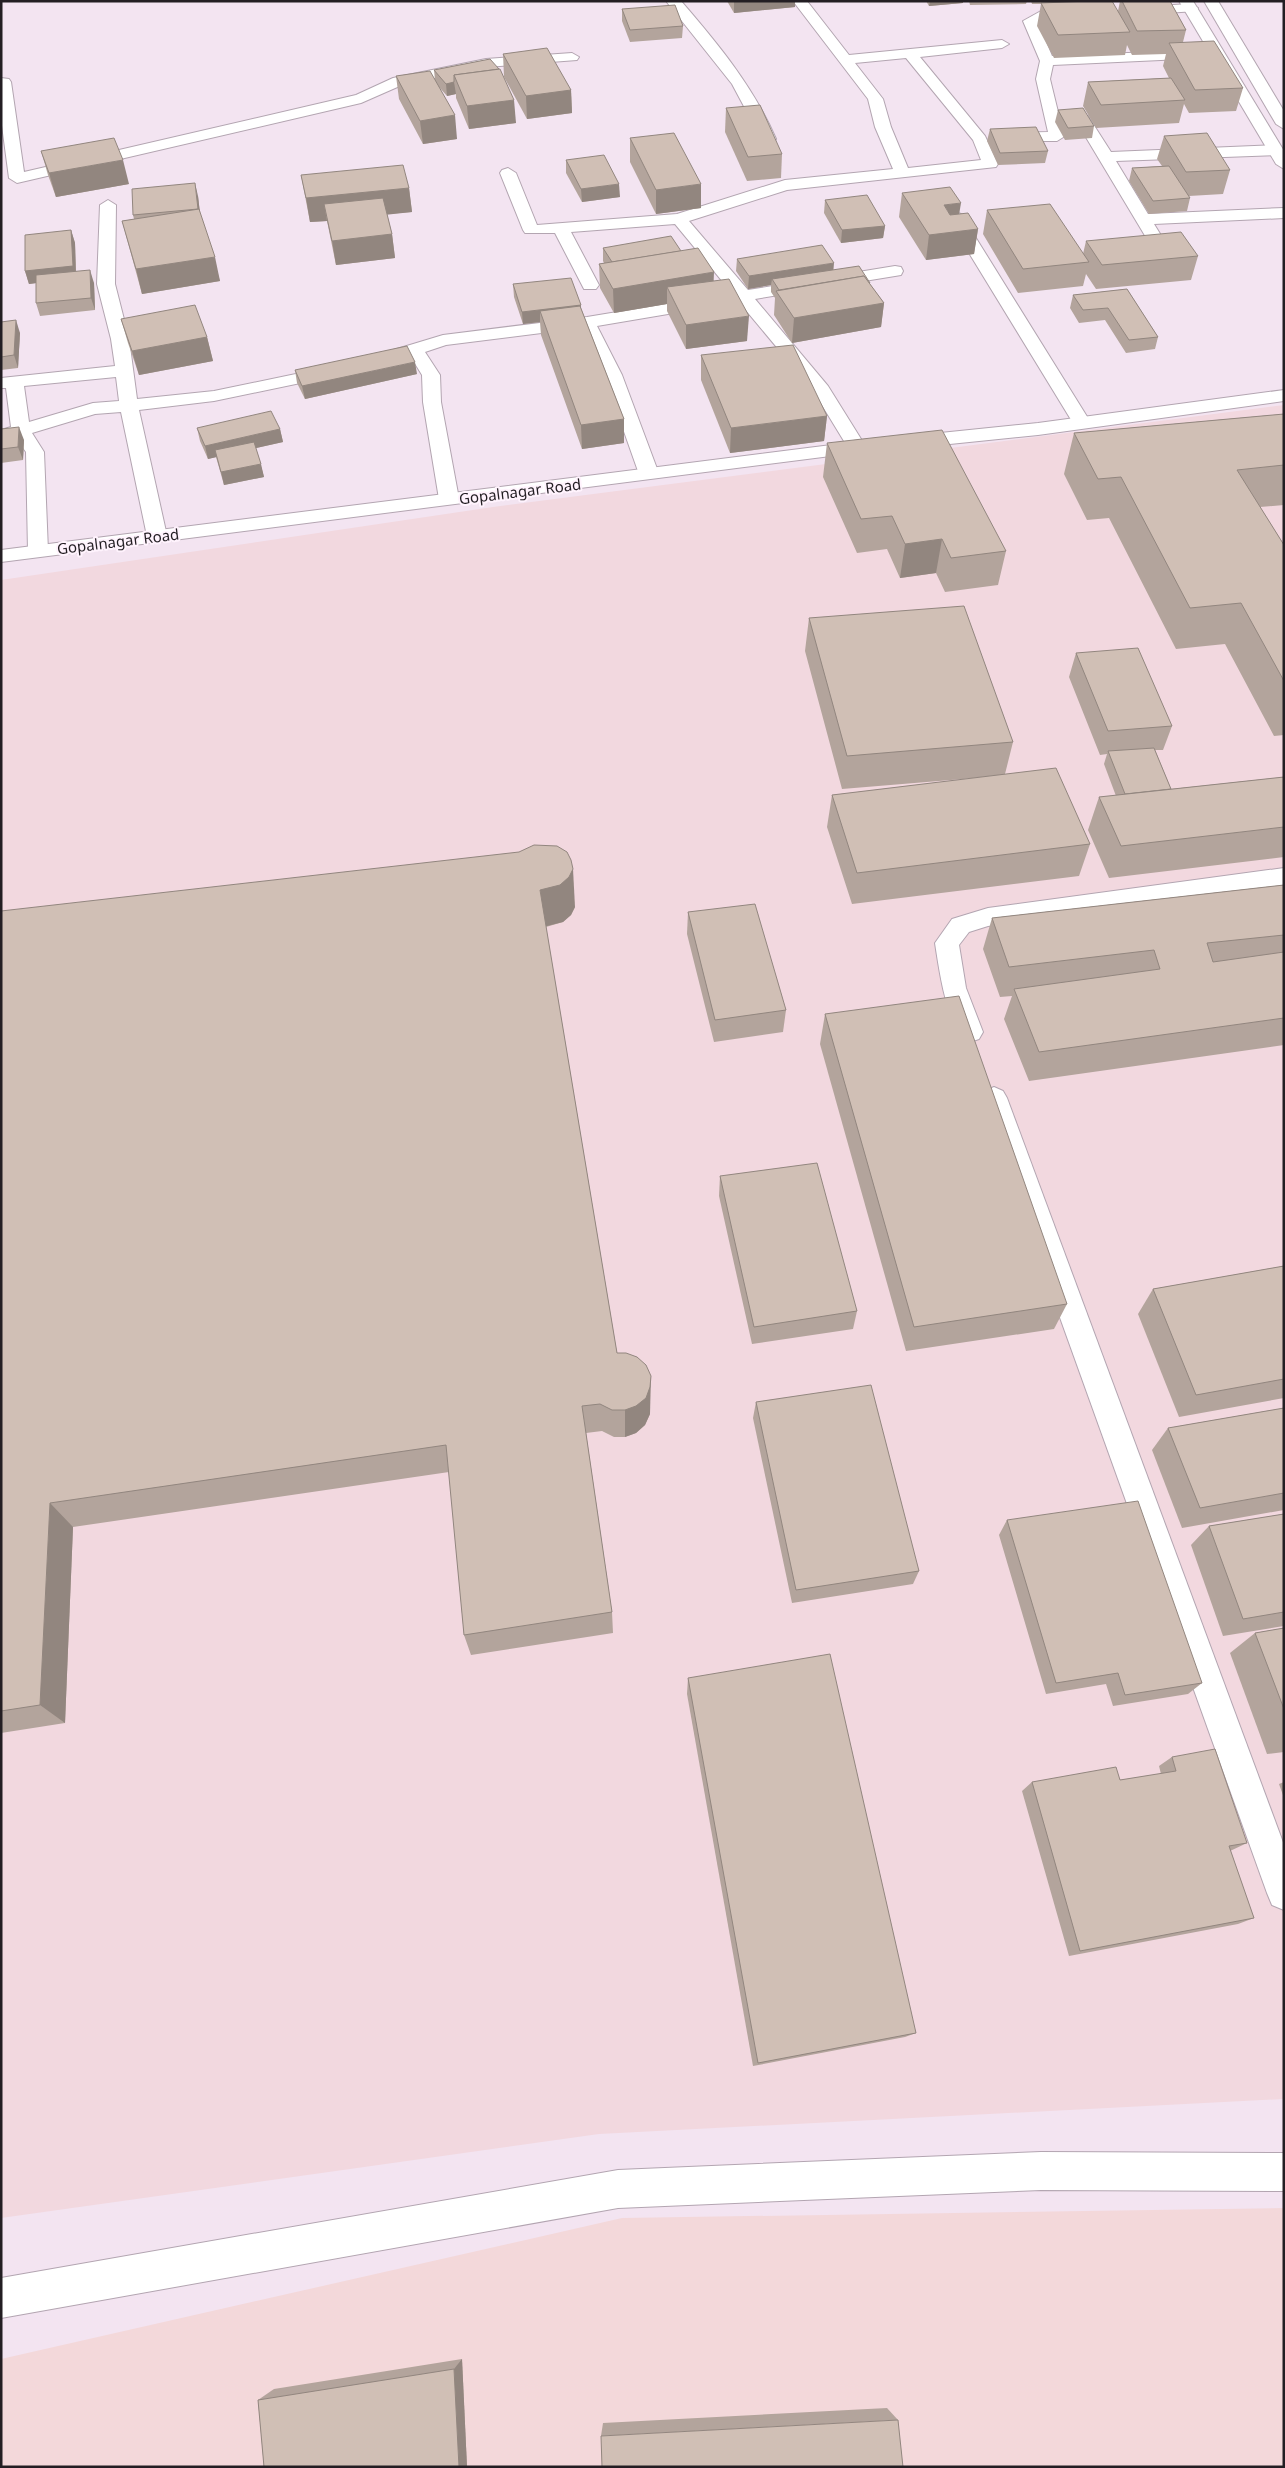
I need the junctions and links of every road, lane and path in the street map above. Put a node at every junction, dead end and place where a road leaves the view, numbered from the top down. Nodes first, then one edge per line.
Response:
1 (673, 1) edge
2 (800, 1) edge
3 (1211, 1) edge
4 (1189, 5) edge
5 (1121, 12) edge
6 (1091, 13) edge
7 (1002, 44) dead end
8 (908, 53) junction
9 (1219, 54) junction
10 (1152, 56) junction
11 (572, 58) dead end
12 (844, 60) junction
13 (1047, 60) junction
14 (1160, 72) dead end
15 (1, 82) edge
16 (1053, 120) junction
17 (1284, 124) edge
18 (980, 139) junction
19 (772, 150) edge
20 (1276, 150) junction
21 (1105, 156) junction
22 (1284, 164) edge
23 (778, 168) edge
24 (925, 172) junction
25 (508, 173) dead end
26 (903, 174) junction
27 (785, 185) junction
28 (935, 187) edge
29 (946, 203) edge
30 (108, 205) dead end
31 (1284, 212) edge
32 (679, 219) junction
33 (1146, 219) junction
34 (560, 227) junction
35 (1162, 250) edge
36 (895, 271) dead end
37 (590, 285) dead end
38 (741, 295) junction
39 (588, 322) junction
40 (415, 350) junction
41 (124, 371) junction
42 (7, 382) edge
43 (1284, 395) edge
44 (130, 406) junction
45 (1082, 423) junction
46 (21, 431) junction
47 (1, 436) edge
48 (857, 447) junction
49 (649, 474) junction
50 (449, 500) junction
51 (157, 536) junction
52 (38, 551) junction
53 (1, 556) edge
54 (1284, 877) edge
55 (1284, 1893) edge
56 (1284, 2172) edge
57 (1, 2298) edge

1 - 19 main road
2 - 12 main road
3 - 17 main road
4 - 5 main road
4 - 9 main road
6 - 13 main road
7 - 8 main road
8 - 12 main road
8 - 18 main road
9 - 10 main road
9 - 20 main road
10 - 13 main road
10 - 14 main road
11 - 15 main road
12 - 26 main road
13 - 16 main road
16 - 18 main road
16 - 21 main road
18 - 24 main road
20 - 21 main road
20 - 22 main road
21 - 33 main road
23 - 27 main road
24 - 26 main road
24 - 28 main road
25 - 34 main road
26 - 27 main road
27 - 32 main road
29 - 45 main road
30 - 41 main road
31 - 33 main road
32 - 34 main road
32 - 38 main road
33 - 35 main road
34 - 37 main road
36 - 38 main road
38 - 39 main road
38 - 48 main road
39 - 40 main road
39 - 49 main road
40 - 44 main road
40 - 50 main road
41 - 42 main road
41 - 44 main road
42 - 46 main road
43 - 45 main road, Gopalnagar Road
44 - 46 main road
44 - 51 main road
45 - 48 main road, Gopalnagar Road
46 - 47 main road
46 - 52 main road
48 - 49 main road, Gopalnagar Road
49 - 50 main road, Gopalnagar Road
50 - 51 main road, Gopalnagar Road
51 - 52 main road, Gopalnagar Road
52 - 53 main road, Gopalnagar Road
54 - 55 main road
56 - 57 main road

